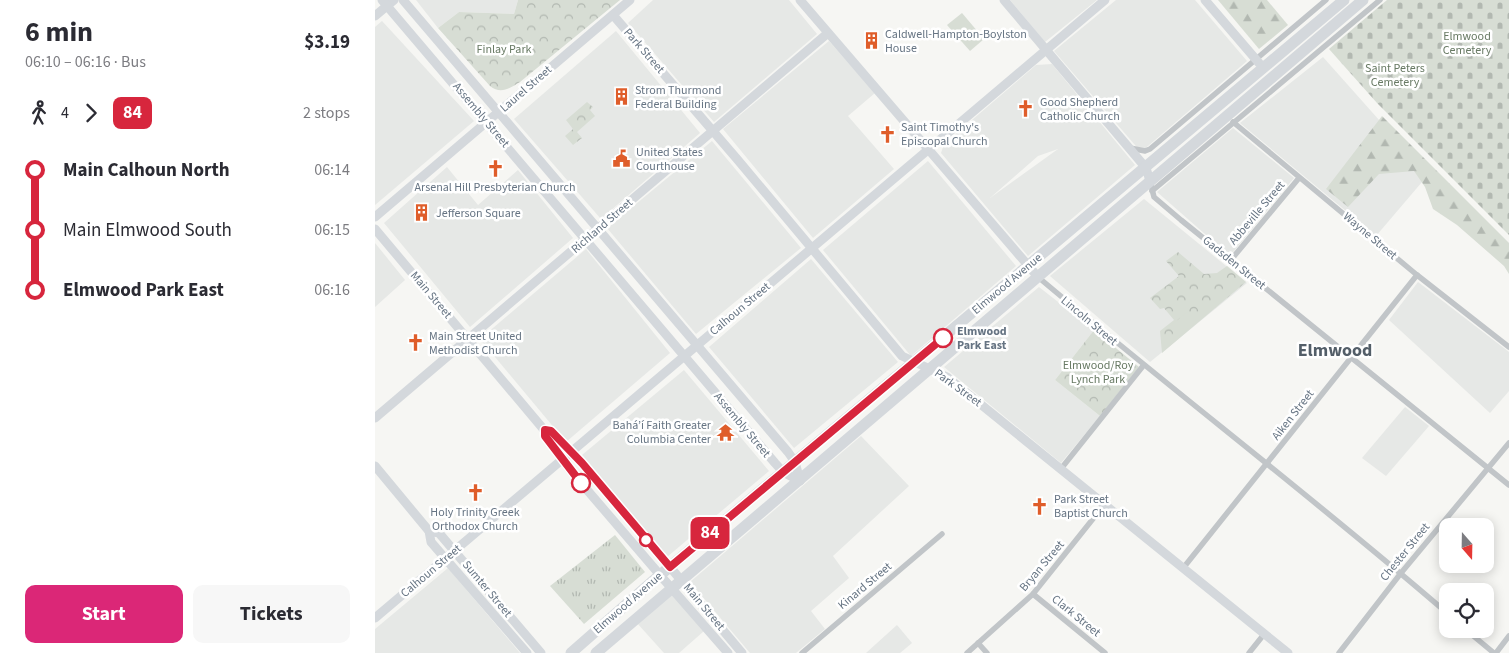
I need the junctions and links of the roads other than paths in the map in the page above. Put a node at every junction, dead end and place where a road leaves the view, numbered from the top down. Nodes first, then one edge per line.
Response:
1 (403, 0) edge
2 (630, 0) edge
3 (800, 0) edge
4 (1004, 0) edge
5 (1105, 0) edge
6 (1205, 0) edge
7 (1326, 0) edge
8 (1344, 0) edge
9 (1363, 0) edge
10 (1380, 0) edge
11 (388, 2) edge
12 (613, 15) junction
13 (375, 16) edge
14 (828, 33) junction
15 (1046, 50) junction
16 (1258, 62) junction
17 (499, 113) junction
18 (487, 122) junction
19 (1233, 122) junction
20 (713, 130) junction
21 (1130, 148) junction
22 (928, 150) junction
23 (1146, 168) junction
24 (1299, 178) junction
25 (1151, 186) junction
26 (375, 217) edge
27 (375, 229) edge
28 (597, 229) junction
29 (586, 239) junction
30 (812, 248) junction
31 (1230, 261) junction
32 (1027, 267) junction
33 (1417, 275) junction
34 (1037, 277) junction
35 (467, 338) junction
36 (696, 346) junction
37 (1509, 347) edge
38 (685, 355) junction
39 (1352, 357) junction
40 (913, 362) junction
41 (1143, 366) junction
42 (931, 368) junction
43 (375, 418) edge
44 (545, 430) junction
45 (1509, 443) edge
46 (571, 452) junction
47 (562, 460) junction
48 (795, 462) junction
49 (375, 466) edge
50 (1266, 466) junction
51 (1488, 468) junction
52 (1061, 470) junction
53 (783, 472) junction
54 (800, 480) junction
55 (1509, 485) edge
56 (1104, 505) junction
57 (429, 531) junction
58 (942, 534) dead end
59 (455, 551) junction
60 (446, 559) junction
61 (1184, 566) junction
62 (670, 567) junction
63 (1401, 573) junction
64 (660, 575) junction
65 (682, 581) junction
66 (672, 590) junction
67 (1033, 594) junction
68 (1439, 606) edge
69 (375, 618) edge
70 (1265, 634) junction
71 (1509, 636) edge
72 (1476, 638) edge
73 (978, 643) junction
74 (527, 653) edge
75 (541, 653) edge
76 (571, 653) edge
77 (596, 653) edge
78 (728, 653) edge
79 (742, 653) edge
80 (802, 653) edge
81 (967, 653) edge
82 (987, 653) edge
83 (1105, 653) edge
84 (1249, 653) edge
85 (1288, 653) edge
86 (1339, 653) edge
87 (1495, 653) edge

1 - 17 street, Assembly Street
2 - 12 street, Laurel Street
3 - 14 street, Lincoln Street
4 - 15 street, Gadsden Street
5 - 15 street, Calhoun Street
6 - 16 street
7 - 16 street
8 - 23 highway, Elmwood Avenue
9 - 25 highway
10 - 19 street, Elmwood Avenue
11 - 13 street
11 - 18 street, Assembly Street
12 - 17 street, Laurel Street
12 - 20 street, Park Street
14 - 20 street, Richland Street
14 - 22 street, Lincoln Street
15 - 21 street, Gadsden Street
15 - 22 street, Calhoun Street
16 - 21 street
17 - 18 street, Laurel Street
17 - 28 street, Assembly Street
18 - 26 street, Laurel Street
18 - 29 street, Assembly Street
19 - 24 street, Wayne Street
19 - 25 street, Elmwood Avenue
20 - 28 street, Richland Street
20 - 30 street, Park Street
21 - 23 street, Gadsden Street
22 - 30 street, Calhoun Street
22 - 32 street, Lincoln Street
23 - 25 street, Gadsden Street
23 - 32 highway, Elmwood Avenue
24 - 31 street, Abbeville Street
24 - 33 street, Wayne Street
25 - 31 street, Gadsden Street
25 - 34 highway, Elmwood Avenue
27 - 35 street, Main Street
28 - 29 street, Richland Street
28 - 36 street, Assembly Street
29 - 35 street, Richland Street
29 - 38 street, Assembly Street
30 - 36 street, Calhoun Street
30 - 40 street, Park Street
31 - 39 street, Gadsden Street
32 - 34 street, Lincoln Street
32 - 40 highway, Elmwood Avenue
33 - 37 street, Wayne Street
33 - 39 street, Aiken Street
34 - 41 street, Lincoln Street
34 - 42 highway, Elmwood Avenue
35 - 43 street, Richland Street
35 - 44 street, Main Street
36 - 38 street, Calhoun Street
36 - 48 street, Assembly Street
38 - 46 street, Calhoun Street
38 - 53 street, Assembly Street
39 - 50 street, Aiken Street
39 - 51 street, Gadsden Street
40 - 42 street, Park Street
40 - 48 highway, Elmwood Avenue
41 - 50 street, Lincoln Street
41 - 52 street
42 - 52 street, Park Street
42 - 54 highway, Elmwood Avenue
44 - 46 street, Main Street
44 - 47 street, Main Street
45 - 51 street, Chester Street
46 - 47 street, Calhoun Street
46 - 62 street, Main Street
47 - 59 street, Calhoun Street
47 - 64 street, Main Street
48 - 53 highway, Elmwood Avenue
48 - 54 street, Assembly Street
49 - 57 street, Sumter Street
50 - 61 street, Aiken Street
50 - 63 street, Lincoln Street
51 - 55 street, Gadsden Street
51 - 63 street, Chester Street
52 - 56 street, Park Street
53 - 54 street, Assembly Street
53 - 62 highway, Elmwood Avenue
54 - 65 highway, Elmwood Avenue
56 - 61 street, Park Street
56 - 67 street, Bryan Street
57 - 59 street, Sumter Street
57 - 60 street, Sumter Street
58 - 80 street, Kinard Street
59 - 60 street, Calhoun Street
59 - 75 street, Sumter Street
60 - 69 street, Calhoun Street
60 - 74 street, Sumter Street
61 - 70 street, Park Street
62 - 64 highway, Elmwood Avenue
62 - 65 street, Main Street
63 - 68 street, Lincoln Street
63 - 86 street, Chester Street
64 - 66 street, Main Street
64 - 76 highway, Elmwood Avenue
65 - 66 highway, Elmwood Avenue
65 - 79 street, Main Street
66 - 77 highway, Elmwood Avenue
66 - 78 street, Main Street
67 - 73 street, Bryan Street
67 - 83 street, Clark Street
70 - 84 street
70 - 85 street, Park Street
71 - 87 street
72 - 87 street
73 - 81 street, Bryan Street
73 - 82 street

